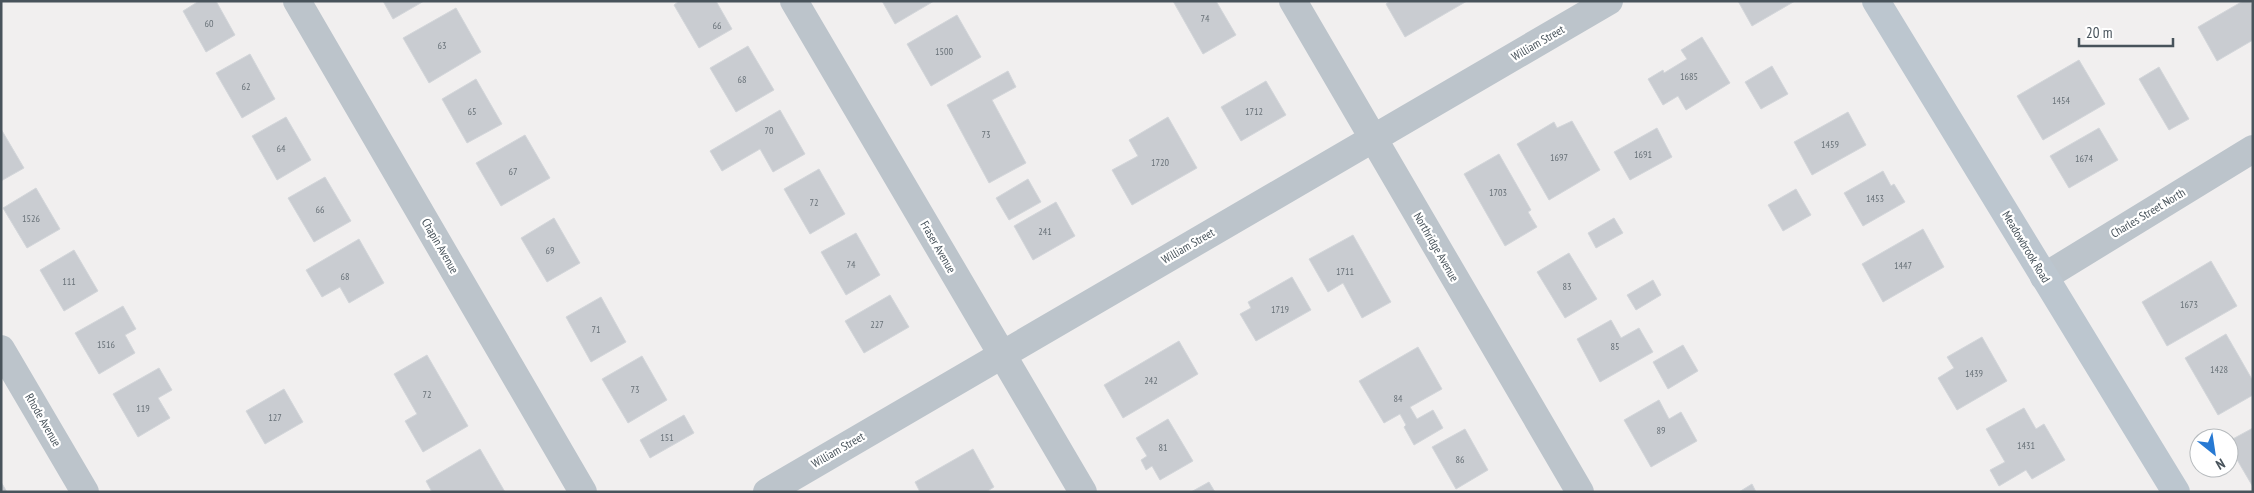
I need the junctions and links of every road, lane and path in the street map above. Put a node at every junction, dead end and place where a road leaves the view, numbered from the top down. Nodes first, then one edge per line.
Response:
1 (297, 1) edge
2 (794, 1) edge
3 (1293, 1) edge
4 (1609, 1) edge
5 (1876, 1) edge
6 (1373, 138) junction
7 (2253, 149) edge
8 (2044, 277) junction
9 (1, 348) edge
10 (1001, 354) junction
11 (85, 492) edge
12 (584, 492) edge
13 (767, 492) edge
14 (1083, 492) edge
15 (1580, 492) edge
16 (2176, 492) edge

1 - 12 street, Chapin Avenue
2 - 10 street, Fraser Avenue
3 - 6 street, Northridge Avenue
4 - 6 street, William Street
5 - 8 street, Meadowbrook Road
6 - 10 street, William Street
6 - 15 street, Northridge Avenue
7 - 8 street, Charles Street North
8 - 16 street, Meadowbrook Road
9 - 11 street, Rhode Avenue
10 - 13 street, William Street
10 - 14 street, Fraser Avenue

